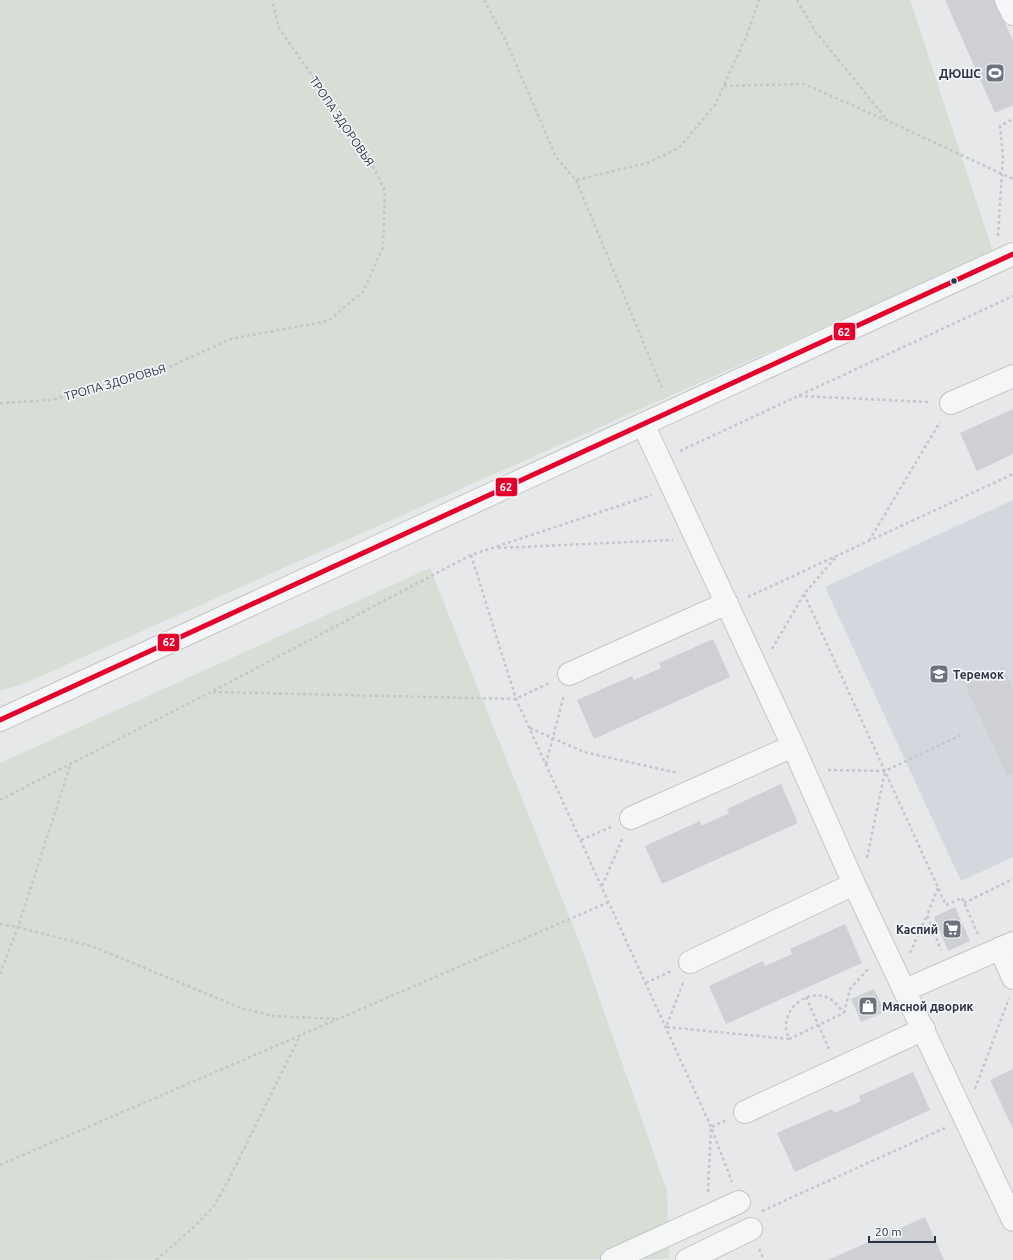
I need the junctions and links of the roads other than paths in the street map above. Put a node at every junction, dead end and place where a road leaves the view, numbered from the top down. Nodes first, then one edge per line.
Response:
1 (1006, 0) edge
2 (1013, 14) edge
3 (1013, 254) edge
4 (1013, 376) edge
5 (951, 403) road end
6 (643, 424) junction
7 (727, 603) junction
8 (569, 674) road end
9 (0, 720) edge
10 (793, 746) junction
11 (631, 818) road end
12 (854, 884) junction
13 (1000, 948) edge
14 (690, 962) road end
15 (1012, 986) edge
16 (905, 990) junction
17 (924, 1029) junction
18 (745, 1112) dead end
19 (739, 1202) road end
20 (1013, 1220) edge
21 (755, 1221) road end
22 (612, 1260) edge
23 (687, 1260) edge

1 - 2 street
3 - 6 street
4 - 5 street
6 - 7 street
6 - 9 street
7 - 8 street
7 - 10 street
10 - 11 street
10 - 12 street
12 - 14 street
12 - 16 street
13 - 15 street
13 - 16 street
16 - 17 street
17 - 18 street
17 - 20 street
19 - 22 street
21 - 23 street

